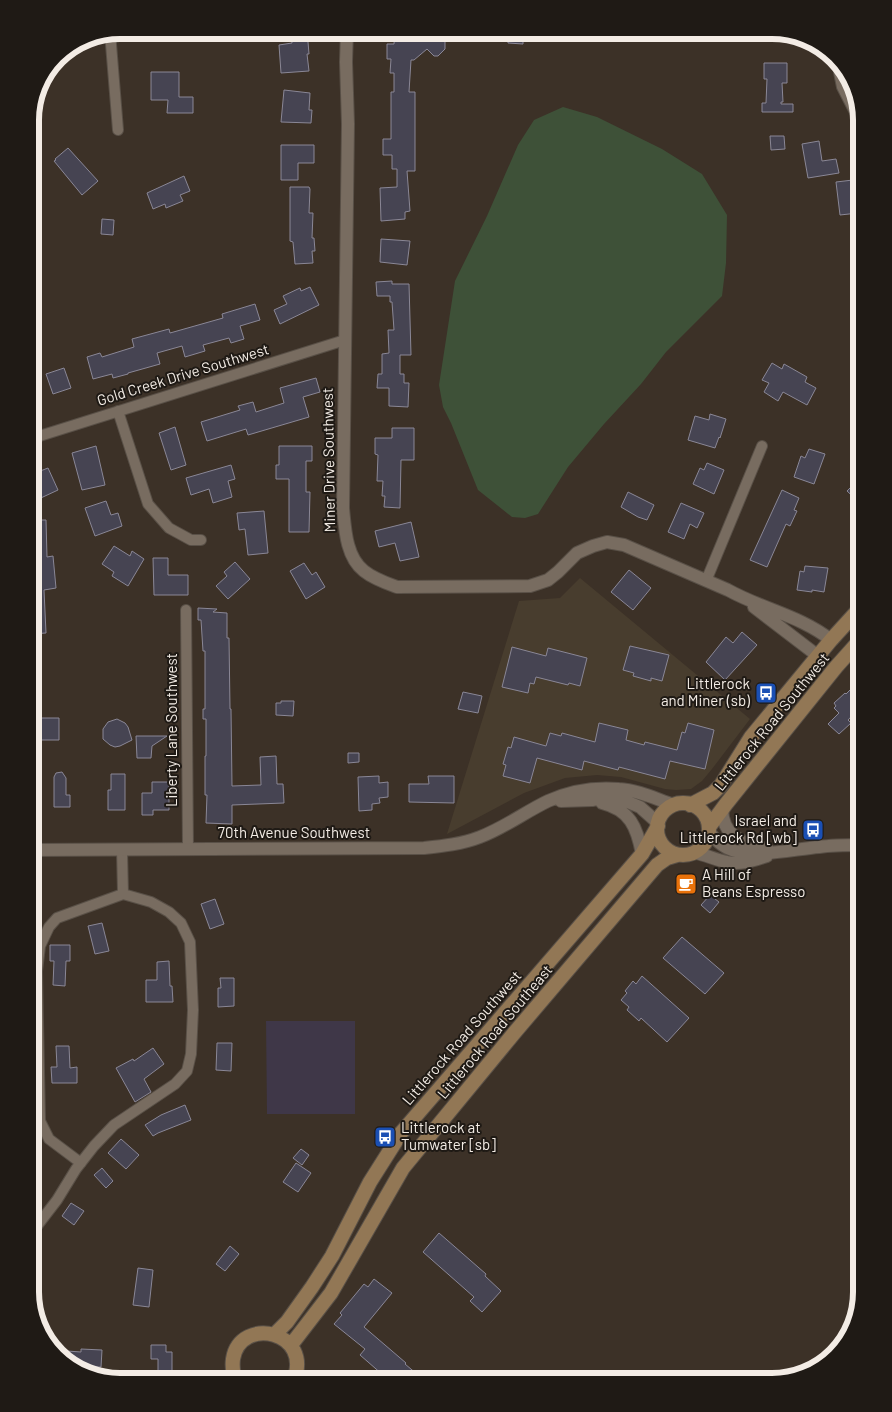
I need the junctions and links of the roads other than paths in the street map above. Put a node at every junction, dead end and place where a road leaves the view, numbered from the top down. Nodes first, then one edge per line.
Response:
1 (347, 39) edge
2 (111, 40) edge
3 (839, 74) edge
4 (852, 107) edge
5 (118, 130) dead end
6 (345, 340) junction
7 (118, 411) junction
8 (39, 436) edge
9 (762, 446) dead end
10 (201, 540) dead end
11 (706, 581) junction
12 (740, 596) junction
13 (186, 610) dead end
14 (853, 616) edge
15 (831, 640) junction
16 (853, 648) edge
17 (818, 656) junction
18 (592, 800) junction
19 (548, 801) junction
20 (690, 804) junction
21 (674, 805) junction
22 (722, 809) junction
23 (658, 824) junction
24 (709, 830) junction
25 (853, 845) edge
26 (39, 850) edge
27 (122, 850) junction
28 (188, 850) junction
29 (696, 852) junction
30 (778, 852) junction
31 (642, 854) junction
32 (677, 855) junction
33 (123, 894) junction
34 (39, 952) edge
35 (39, 1084) edge
36 (81, 1163) junction
37 (39, 1223) edge
38 (275, 1334) junction
39 (291, 1345) junction
40 (232, 1367) junction
41 (232, 1373) edge
42 (234, 1373) edge
43 (297, 1373) edge

1 - 6 street, Miner Drive Southwest
2 - 5 street
3 - 4 street
6 - 7 street, Gold Creek Drive Southwest
6 - 11 street, Miner Drive Southwest
7 - 8 street, Gold Creek Drive Southwest
7 - 10 street
9 - 11 street
11 - 12 street, Miner Drive Southwest
12 - 15 street, Miner Drive Southwest
12 - 17 street, Miner Drive Southwest
13 - 28 street, Liberty Lane Southwest
14 - 15 main road, Littlerock Road Southwest
15 - 17 main road, Littlerock Road Southwest
16 - 22 main road, Littlerock Road Southwest
17 - 20 main road, Littlerock Road Southwest
18 - 19 street, 70th Avenue Southwest
18 - 23 street, 70th Avenue Southwest
18 - 31 street
19 - 21 street, 70th Avenue Southwest
19 - 28 street, 70th Avenue Southwest
20 - 21 main road
20 - 24 main road
21 - 23 main road
22 - 24 main road, Littlerock Road Southwest
22 - 30 street
23 - 31 main road, Littlerock Road Southwest
23 - 32 main road
24 - 29 main road
24 - 30 street
25 - 30 street
26 - 27 street, 70th Avenue Southwest
27 - 28 street, 70th Avenue Southwest
27 - 33 street
29 - 30 street
29 - 32 main road
31 - 38 main road, Littlerock Road Southwest
32 - 39 main road, Littlerock Road Southeast
33 - 34 street
33 - 36 street
35 - 36 street
36 - 37 street
38 - 39 main road
38 - 40 main road
39 - 43 main road
40 - 41 street
40 - 42 main road

